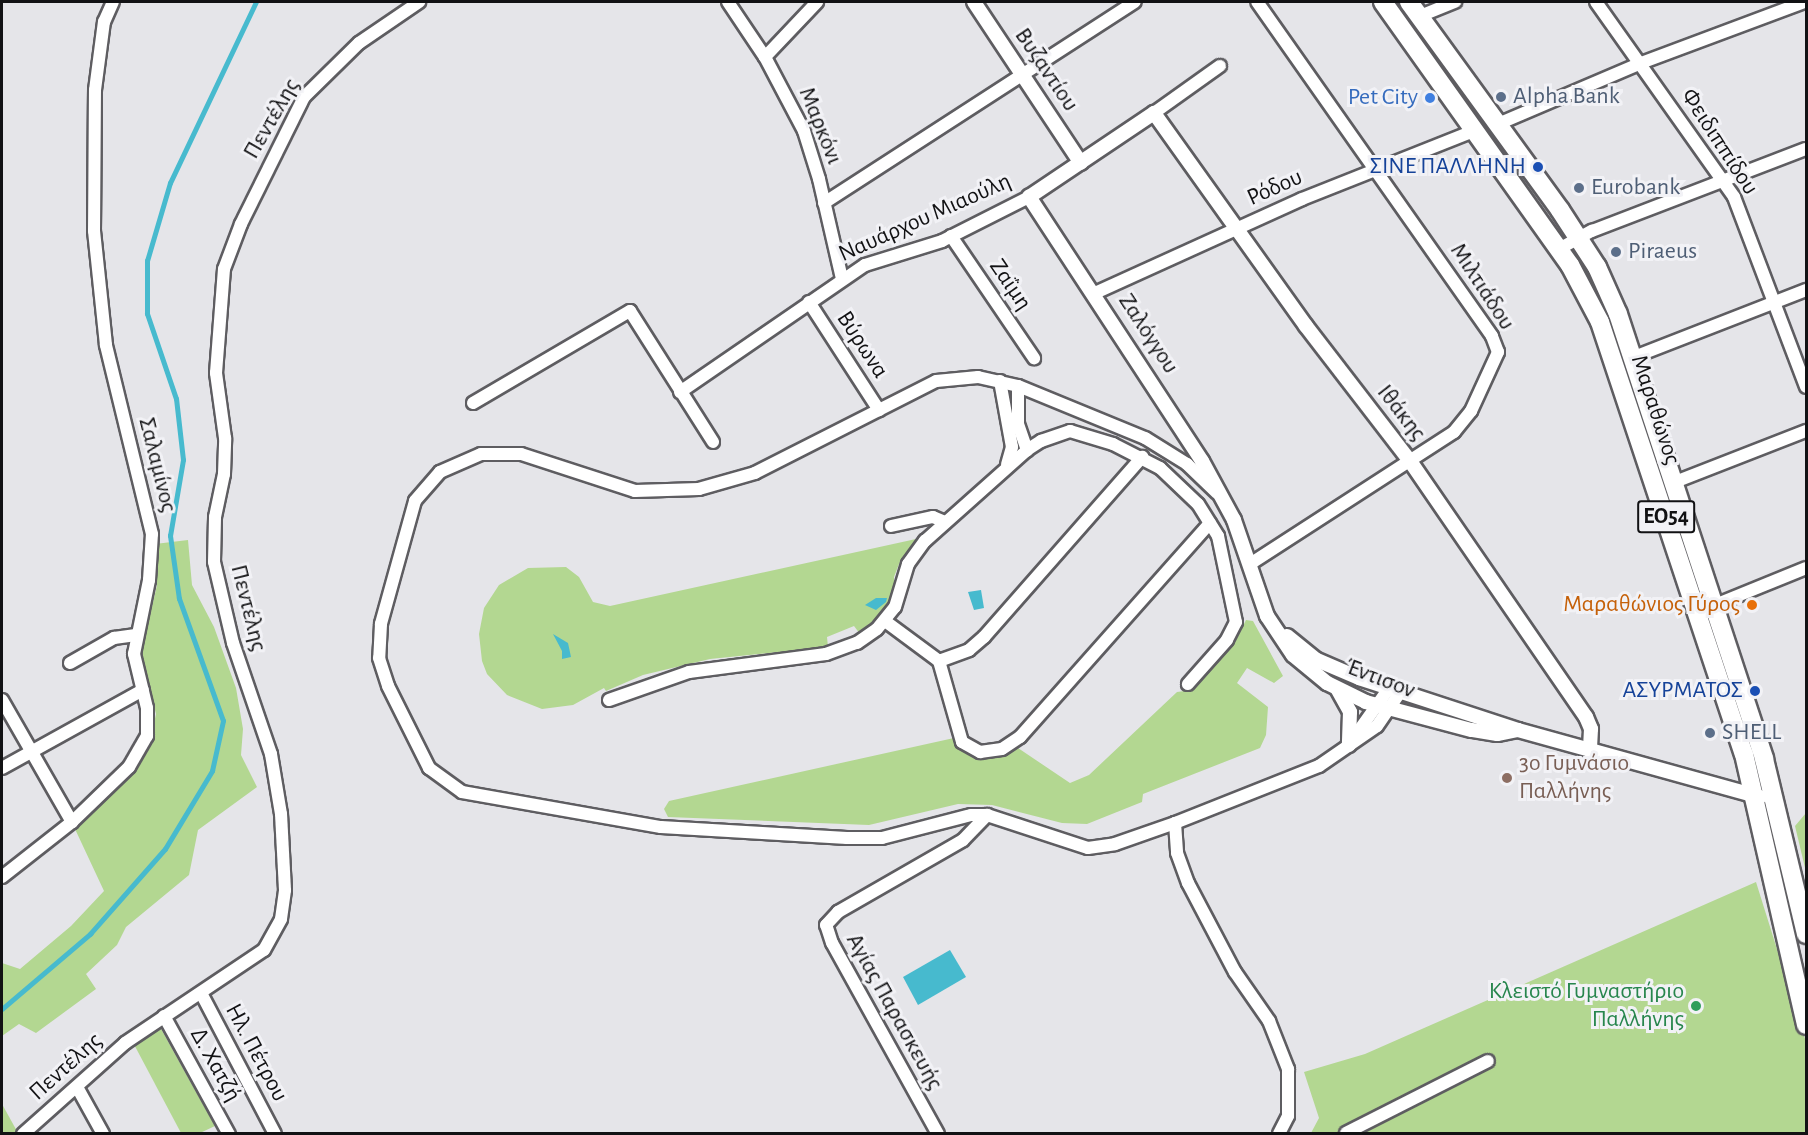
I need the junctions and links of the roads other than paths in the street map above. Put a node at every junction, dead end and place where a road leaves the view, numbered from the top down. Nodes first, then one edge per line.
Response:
1 (113, 2) edge
2 (419, 2) edge
3 (728, 2) edge
4 (817, 2) edge
5 (974, 2) edge
6 (1135, 2) edge
7 (1257, 2) edge
8 (1383, 2) edge
9 (1409, 2) edge
10 (1455, 2) edge
11 (1596, 2) edge
12 (1804, 2) edge
13 (1420, 16) junction
14 (765, 57) junction
15 (1641, 63) junction
16 (1220, 66) dead end
17 (1023, 75) junction
18 (1154, 113) junction
19 (1498, 124) junction
20 (1476, 130) junction
21 (1806, 149) edge
22 (1081, 162) junction
23 (1376, 168) junction
24 (1723, 181) junction
25 (1029, 197) junction
26 (824, 203) junction
27 (1235, 229) junction
28 (951, 236) junction
29 (1579, 238) junction
30 (1559, 249) junction
31 (842, 279) junction
32 (1806, 290) edge
33 (1095, 293) junction
34 (809, 302) junction
35 (1774, 302) junction
36 (1634, 357) junction
37 (1034, 358) dead end
38 (1000, 381) junction
39 (1018, 386) junction
40 (1806, 387) edge
41 (680, 392) junction
42 (473, 402) dead end
43 (879, 410) junction
44 (1806, 431) edge
45 (713, 442) dead end
46 (1027, 450) junction
47 (1142, 457) junction
48 (1410, 461) junction
49 (1005, 467) junction
50 (1675, 482) junction
51 (1223, 499) junction
52 (945, 522) junction
53 (1210, 523) junction
54 (891, 526) dead end
55 (1250, 564) junction
56 (1806, 568) edge
57 (1715, 606) junction
58 (1265, 610) junction
59 (885, 621) junction
60 (136, 635) junction
61 (939, 661) junction
62 (70, 663) dead end
63 (1188, 684) dead end
64 (1337, 689) junction
65 (1395, 689) junction
66 (143, 690) junction
67 (2, 700) edge
68 (609, 700) dead end
69 (1385, 708) junction
70 (1518, 730) junction
71 (1349, 745) junction
72 (1590, 750) junction
73 (31, 752) junction
74 (2, 768) edge
75 (1753, 795) junction
76 (1774, 799) junction
77 (987, 815) junction
78 (72, 822) junction
79 (1175, 823) junction
80 (2, 877) edge
81 (1806, 934) edge
82 (201, 993) junction
83 (164, 1016) junction
84 (1806, 1025) edge
85 (1488, 1061) dead end
86 (76, 1087) junction
87 (1346, 1133) edge
88 (23, 1134) edge
89 (103, 1134) edge
90 (229, 1134) edge
91 (275, 1134) edge
92 (938, 1134) edge
93 (1279, 1134) edge

1 - 60 street, Σαλαμίνος
2 - 82 street, Πεντέλης
3 - 14 street, Μαρκόνι
4 - 14 street
5 - 17 street, Βυζαντίου
6 - 17 street
7 - 23 street, Μιλτιάδου
8 - 20 main road, Μαραθώνος / ΕΟ54
9 - 13 main road, Μαραθώνος / ΕΟ54
10 - 13 street
11 - 15 street, Φειδιππίδου
12 - 15 street
13 - 19 main road, Μαραθώνος / ΕΟ54
14 - 26 street, Μαρκόνι
15 - 19 street
15 - 24 street, Φειδιππίδου
16 - 18 street, Ναυάρχου Μιαούλη
17 - 22 street, Βυζαντίου
17 - 26 street
18 - 22 street, Ναυάρχου Μιαούλη
18 - 27 street, Ιθάκης
19 - 29 main road, Μαραθώνος / ΕΟ54
20 - 23 street, Ρόδου
20 - 30 main road, Μαραθώνος / ΕΟ54
21 - 24 street
22 - 25 street, Ναυάρχου Μιαούλη
23 - 27 street, Ρόδου
23 - 48 street, Μιλτιάδου
24 - 29 street
24 - 35 street, Φειδιππίδου
25 - 28 street, Ναυάρχου Μιαούλη
25 - 33 street, Ζαλόγγου
26 - 31 street, Μαρκόνι
27 - 33 street, Ρόδου
27 - 48 street, Ιθάκης
28 - 31 street, Ναυάρχου Μιαούλη
28 - 37 street, Ζαΐμη
29 - 30 street
29 - 36 main road, Μαραθώνος / ΕΟ54
30 - 75 main road, Μαραθώνος / ΕΟ54
31 - 34 street, Ναυάρχου Μιαούλη
32 - 35 street
33 - 51 street, Ζαλόγγου
34 - 41 street, Ναυάρχου Μιαούλη
34 - 43 street, Βύρωνα
35 - 36 street
35 - 40 street, Φειδιππίδου
36 - 50 main road, Μαραθώνος / ΕΟ54
38 - 39 street
38 - 43 street
38 - 49 street
39 - 46 street
39 - 51 street
41 - 42 street
41 - 45 street
43 - 77 street
44 - 50 street
46 - 47 street
46 - 49 street
47 - 53 street
47 - 61 street
48 - 55 street, Μιλτιάδου
48 - 72 street, Ιθάκης
49 - 52 street
50 - 57 main road, Μαραθώνος / ΕΟ54
51 - 55 street, Έντισον
52 - 54 street
52 - 59 street
53 - 61 street
53 - 63 street
55 - 58 street, Έντισον
56 - 57 street
57 - 76 main road, Μαραθώνος / ΕΟ54
58 - 64 street, Έντισον
58 - 65 street, Έντισον
59 - 61 street
59 - 68 street
60 - 62 street
60 - 66 street, Σαλαμίνος
64 - 69 street, Έντισον
64 - 71 street
65 - 69 street
65 - 70 street, Έντισον
66 - 73 street
66 - 78 street, Σαλαμίνος
67 - 73 street
69 - 70 street, Έντισον
69 - 71 street
70 - 72 street, Έντισον
71 - 79 street
72 - 75 street, Έντισον
73 - 74 street
73 - 78 street
75 - 76 street, Έντισον
75 - 84 main road, Μαραθώνος / ΕΟ54
76 - 81 main road, Μαραθώνος / ΕΟ54
77 - 79 street
77 - 92 street, Αγίας Παρασκευής
78 - 80 street, Σαλαμίνος
79 - 93 street
82 - 83 street, Πεντέλης
82 - 91 street, Ηλ. Πέτρου
83 - 86 street, Πεντέλης
83 - 90 street, Δ. Χατζή
85 - 87 street
86 - 88 street, Πεντέλης
86 - 89 street

